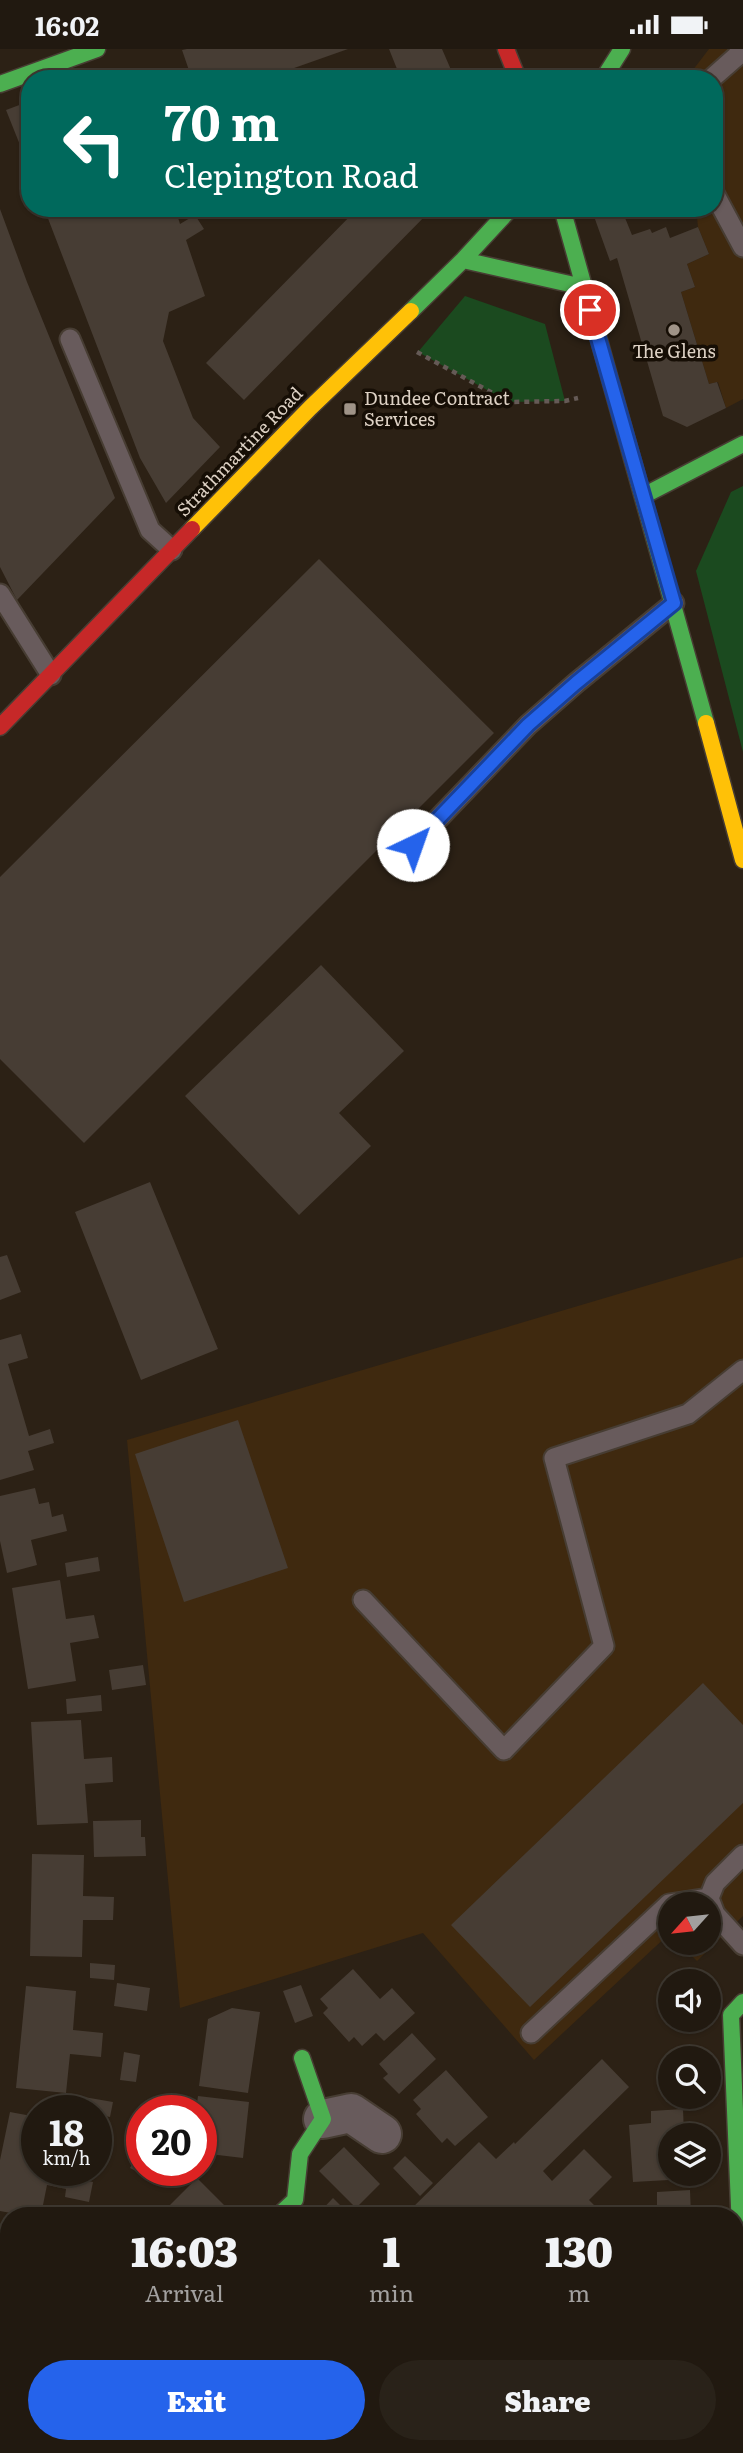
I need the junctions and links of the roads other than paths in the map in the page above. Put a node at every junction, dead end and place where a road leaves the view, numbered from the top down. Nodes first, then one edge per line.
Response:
1 (97, 49) edge
2 (506, 49) edge
3 (622, 49) edge
4 (741, 49) edge
5 (39, 70) edge
6 (514, 70) edge
7 (609, 70) edge
8 (721, 70) edge
9 (21, 76) edge
10 (0, 84) edge
11 (723, 210) edge
12 (503, 217) edge
13 (564, 217) edge
14 (743, 247) edge
15 (463, 260) junction
16 (583, 287) junction
17 (70, 339) dead end
18 (743, 444) edge
19 (643, 496) junction
20 (172, 550) junction
21 (0, 594) edge
22 (674, 603) junction
23 (51, 675) junction
24 (0, 727) edge
25 (413, 845) dead end
26 (743, 860) edge
27 (743, 1370) edge
28 (363, 1600) dead end
29 (743, 1855) edge
30 (712, 1892) edge
31 (658, 1913) edge
32 (721, 1921) edge
33 (743, 1945) edge
34 (743, 2002) edge
35 (531, 2033) dead end
36 (302, 2058) dead end
37 (323, 2119) junction
38 (382, 2134) dead end
39 (288, 2207) edge
40 (739, 2207) edge

1 - 5 street
2 - 6 street
3 - 7 street
4 - 8 lane
9 - 10 street
11 - 14 lane
12 - 15 street, Strathmartine Road
13 - 16 street
15 - 16 street
15 - 20 street, Strathmartine Road
16 - 19 street
17 - 20 lane
18 - 19 street
19 - 22 street
20 - 23 street, Strathmartine Road
21 - 23 lane
22 - 25 lane
22 - 26 street
23 - 24 street, Strathmartine Road
27 - 28 lane
29 - 30 lane
31 - 35 lane
32 - 33 lane
34 - 40 street
36 - 37 street
37 - 38 street
37 - 39 street

